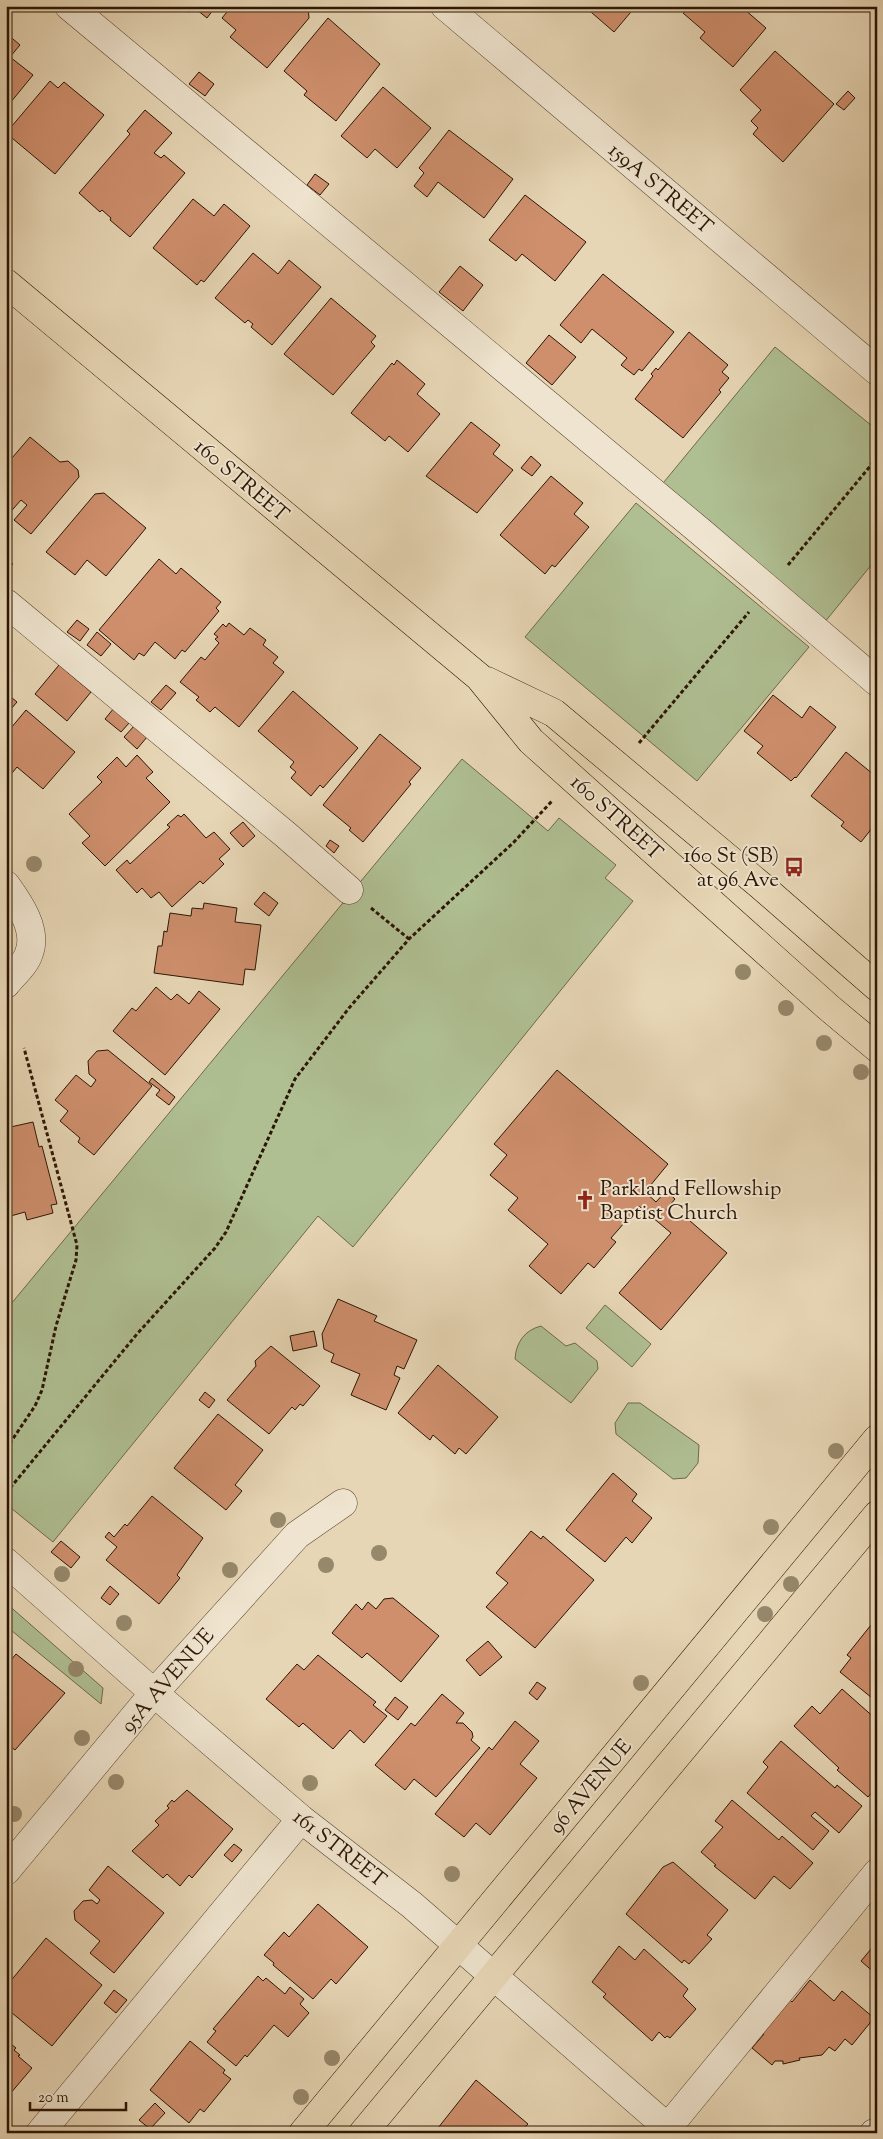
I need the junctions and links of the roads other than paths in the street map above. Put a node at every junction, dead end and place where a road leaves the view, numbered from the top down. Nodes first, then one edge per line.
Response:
1 (69, 6) edge
2 (445, 6) edge
3 (6, 283) edge
4 (877, 371) edge
5 (6, 603) edge
6 (479, 677) junction
7 (877, 682) edge
8 (6, 885) edge
9 (349, 890) road end
10 (6, 984) edge
11 (877, 987) edge
12 (877, 1048) edge
13 (877, 1439) edge
14 (343, 1503) dead end
15 (877, 1515) edge
16 (6, 1562) edge
17 (154, 1693) junction
18 (301, 1819) junction
19 (6, 1871) edge
20 (877, 1873) edge
21 (458, 1944) junction
22 (494, 1975) junction
23 (671, 2129) edge
24 (40, 2133) edge
25 (303, 2133) edge
26 (363, 2133) edge

1 - 7 street
2 - 4 street, 159A STREET
3 - 6 main road, 160 STREET
5 - 9 street
6 - 11 main road, 160 STREET
6 - 12 main road, 160 STREET
8 - 10 street
13 - 21 main road, 96 AVENUE
14 - 17 street, 95A AVENUE
15 - 22 main road
16 - 17 street, 161 STREET
17 - 18 street, 161 STREET
17 - 19 street, 95A AVENUE
18 - 21 street, 161 STREET
18 - 24 street
20 - 23 street
21 - 22 street, 161 STREET
21 - 25 main road, 96 AVENUE
22 - 23 street, 161 STREET
22 - 26 main road

